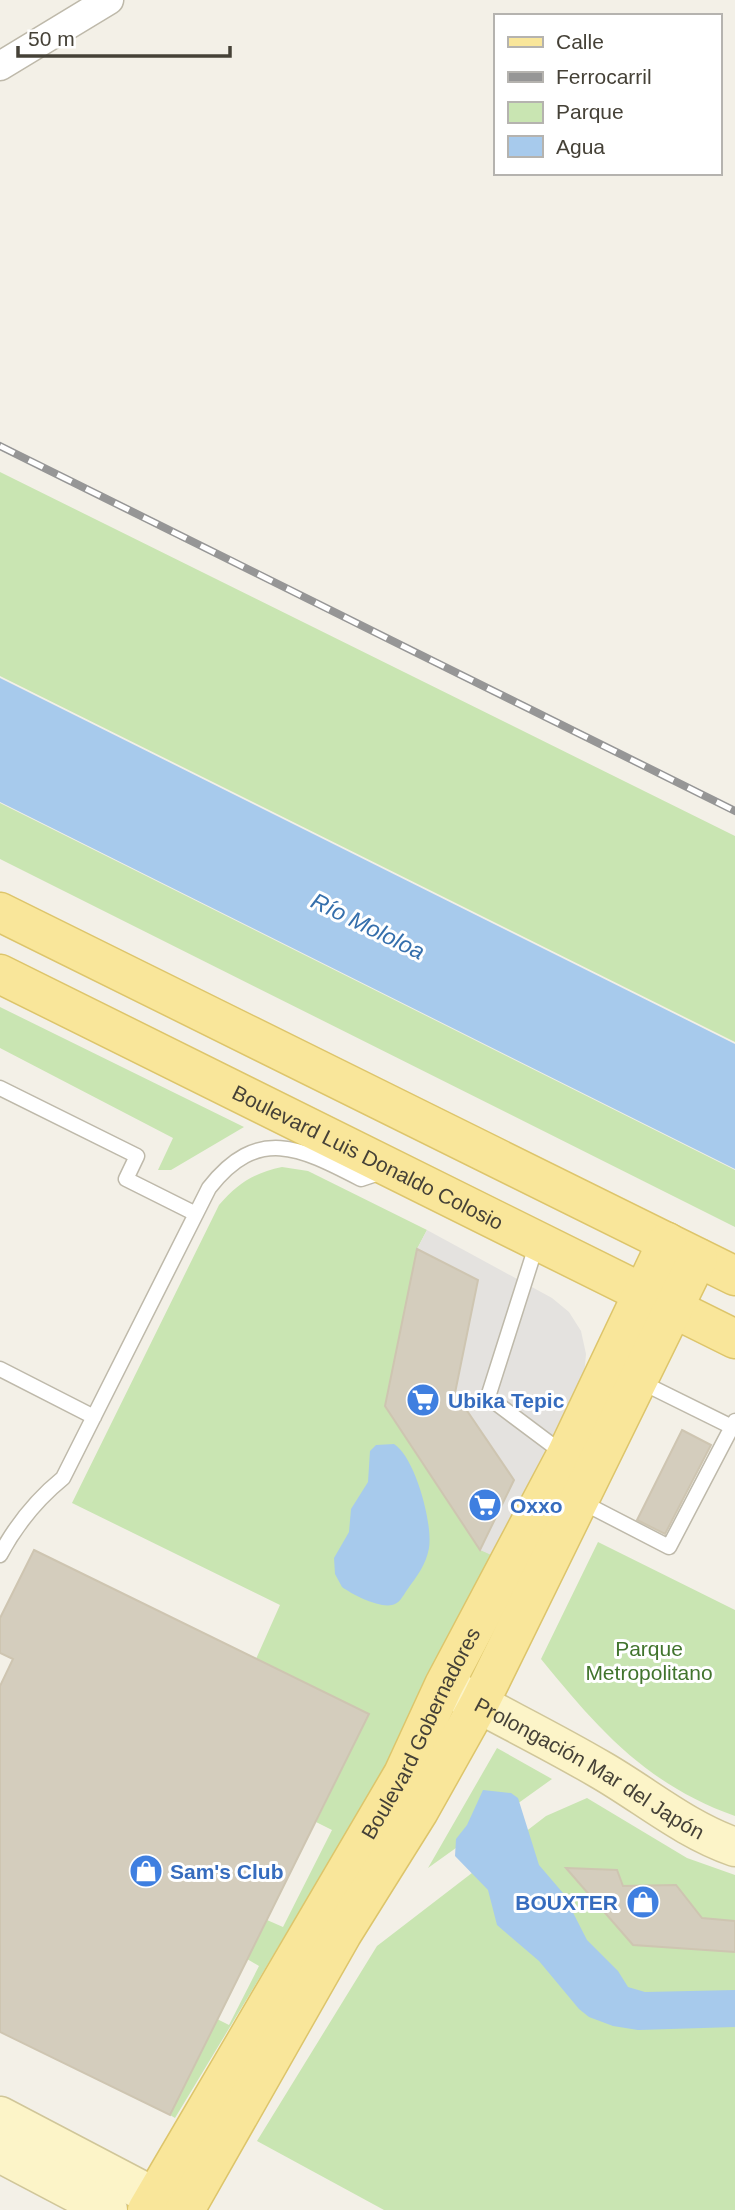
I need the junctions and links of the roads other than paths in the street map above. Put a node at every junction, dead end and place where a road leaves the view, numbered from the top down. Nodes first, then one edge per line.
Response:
1 (109, 0) edge
2 (0, 66) edge
3 (0, 912) edge
4 (0, 933) edge
5 (0, 974) edge
6 (205, 1015) junction
7 (0, 1088) edge
8 (391, 1170) junction
9 (197, 1214) junction
10 (538, 1242) junction
11 (682, 1250) junction
12 (735, 1276) edge
13 (657, 1301) junction
14 (735, 1339) edge
15 (0, 1369) edge
16 (637, 1380) junction
17 (94, 1417) junction
18 (734, 1424) edge
19 (566, 1455) junction
20 (578, 1501) junction
21 (0, 1555) edge
22 (444, 1685) junction
23 (479, 1704) junction
24 (735, 1847) edge
25 (0, 2116) edge
26 (0, 2152) edge
27 (166, 2207) edge
28 (108, 2210) edge

1 - 2 street
3 - 6 main road
4 - 6 main road
5 - 8 main road, Boulevard Luis Donaldo Colosio
6 - 11 main road
7 - 9 lane
8 - 9 lane
8 - 10 main road, Boulevard Luis Donaldo Colosio
9 - 17 lane
10 - 13 main road, Boulevard Luis Donaldo Colosio
10 - 19 lane
11 - 12 main road
11 - 13 main road, Boulevard Gobernadores
13 - 14 main road, Boulevard Luis Donaldo Colosio
13 - 16 main road, Boulevard Gobernadores
13 - 19 main road, Boulevard Gobernadores
15 - 17 lane
16 - 18 lane
16 - 20 main road, Boulevard Gobernadores
17 - 21 lane
18 - 20 lane
19 - 22 main road, Boulevard Gobernadores
20 - 23 main road, Boulevard Gobernadores
22 - 23 street, Prolongación Mar del Japón
22 - 27 main road, Boulevard Gobernadores
23 - 24 street, Prolongación Mar del Japón
23 - 27 main road, Boulevard Gobernadores
25 - 27 street
26 - 28 street

